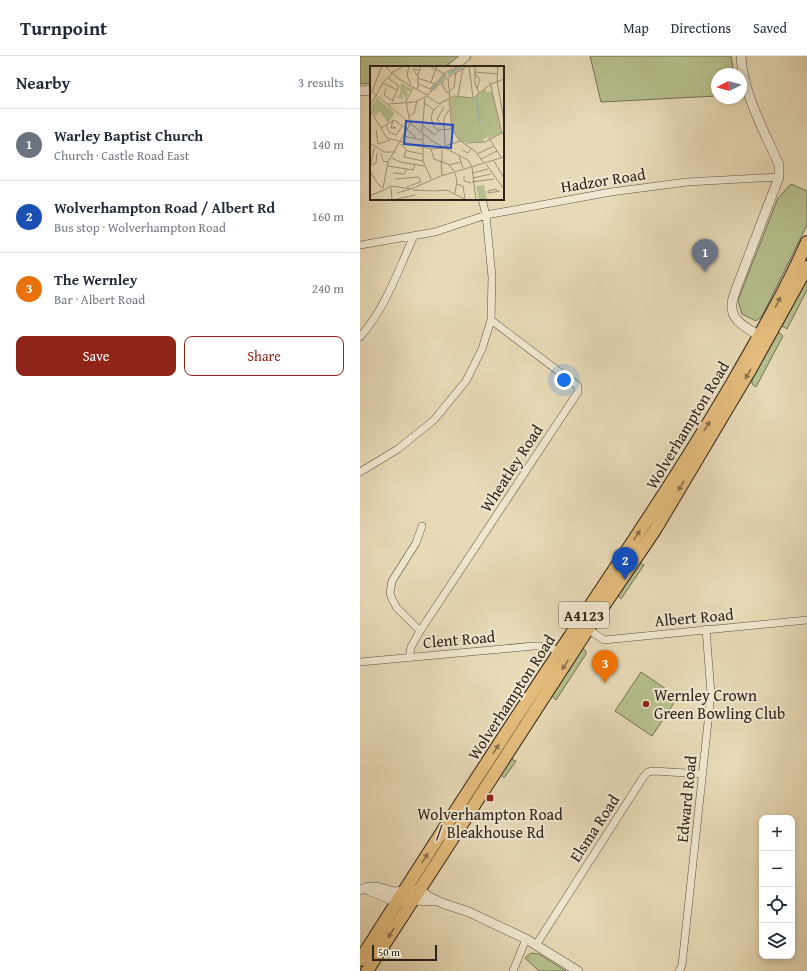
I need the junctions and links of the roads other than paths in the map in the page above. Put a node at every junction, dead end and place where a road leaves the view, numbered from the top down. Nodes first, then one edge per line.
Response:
1 (466, 56) edge
2 (741, 56) edge
3 (454, 66) edge
4 (370, 90) edge
5 (360, 91) edge
6 (779, 176) junction
7 (482, 200) edge
8 (486, 215) junction
9 (414, 236) junction
10 (807, 242) edge
11 (360, 245) edge
12 (807, 266) edge
13 (491, 320) junction
14 (360, 337) edge
15 (763, 338) junction
16 (360, 472) edge
17 (422, 526) dead end
18 (807, 620) edge
19 (588, 629) junction
20 (706, 629) junction
21 (420, 631) junction
22 (560, 651) junction
23 (409, 658) junction
24 (360, 662) edge
25 (702, 774) junction
26 (362, 890) edge
27 (420, 890) junction
28 (404, 891) junction
29 (413, 900) junction
30 (397, 902) junction
31 (442, 902) junction
32 (526, 939) junction
33 (536, 945) junction
34 (360, 960) edge
35 (367, 971) edge
36 (513, 971) edge
37 (578, 971) edge
38 (679, 971) edge

1 - 3 street
2 - 6 street
4 - 5 street
6 - 8 street, Hadzor Road
6 - 15 street
7 - 8 street
8 - 9 street, Hadzor Road
8 - 13 street
9 - 11 street, Hadzor Road
9 - 14 street
15 -> 10 highway, Wolverhampton Road / A4123
12 - 15 highway, Wolverhampton Road / A4123
13 - 16 street
13 - 21 street, Wheatley Road
15 -> 19 highway, Wolverhampton Road / A4123
22 -> 15 highway, Wolverhampton Road / A4123
17 - 21 street
18 - 20 street, Albert Road
19 - 20 street, Albert Road
19 - 22 highway
19 -> 27 highway, Wolverhampton Road / A4123
20 - 25 street, Edward Road
21 - 23 street, Wheatley Road
22 - 23 street, Clent Road
28 -> 22 highway, Wolverhampton Road / A4123
23 - 24 street, Clent Road
25 - 33 street, Elsma Road
25 - 38 street, Edward Road
26 - 28 street
26 - 30 street
27 - 28 street
27 - 29 highway, Wolverhampton Road / A4123
27 - 31 street
28 - 30 highway, Wolverhampton Road / A4123
29 - 30 street
29 - 31 street
29 -> 35 highway, Wolverhampton Road / A4123
30 - 34 highway, Wolverhampton Road / A4123
31 - 32 street
32 - 33 street
32 - 36 street
33 - 37 street

